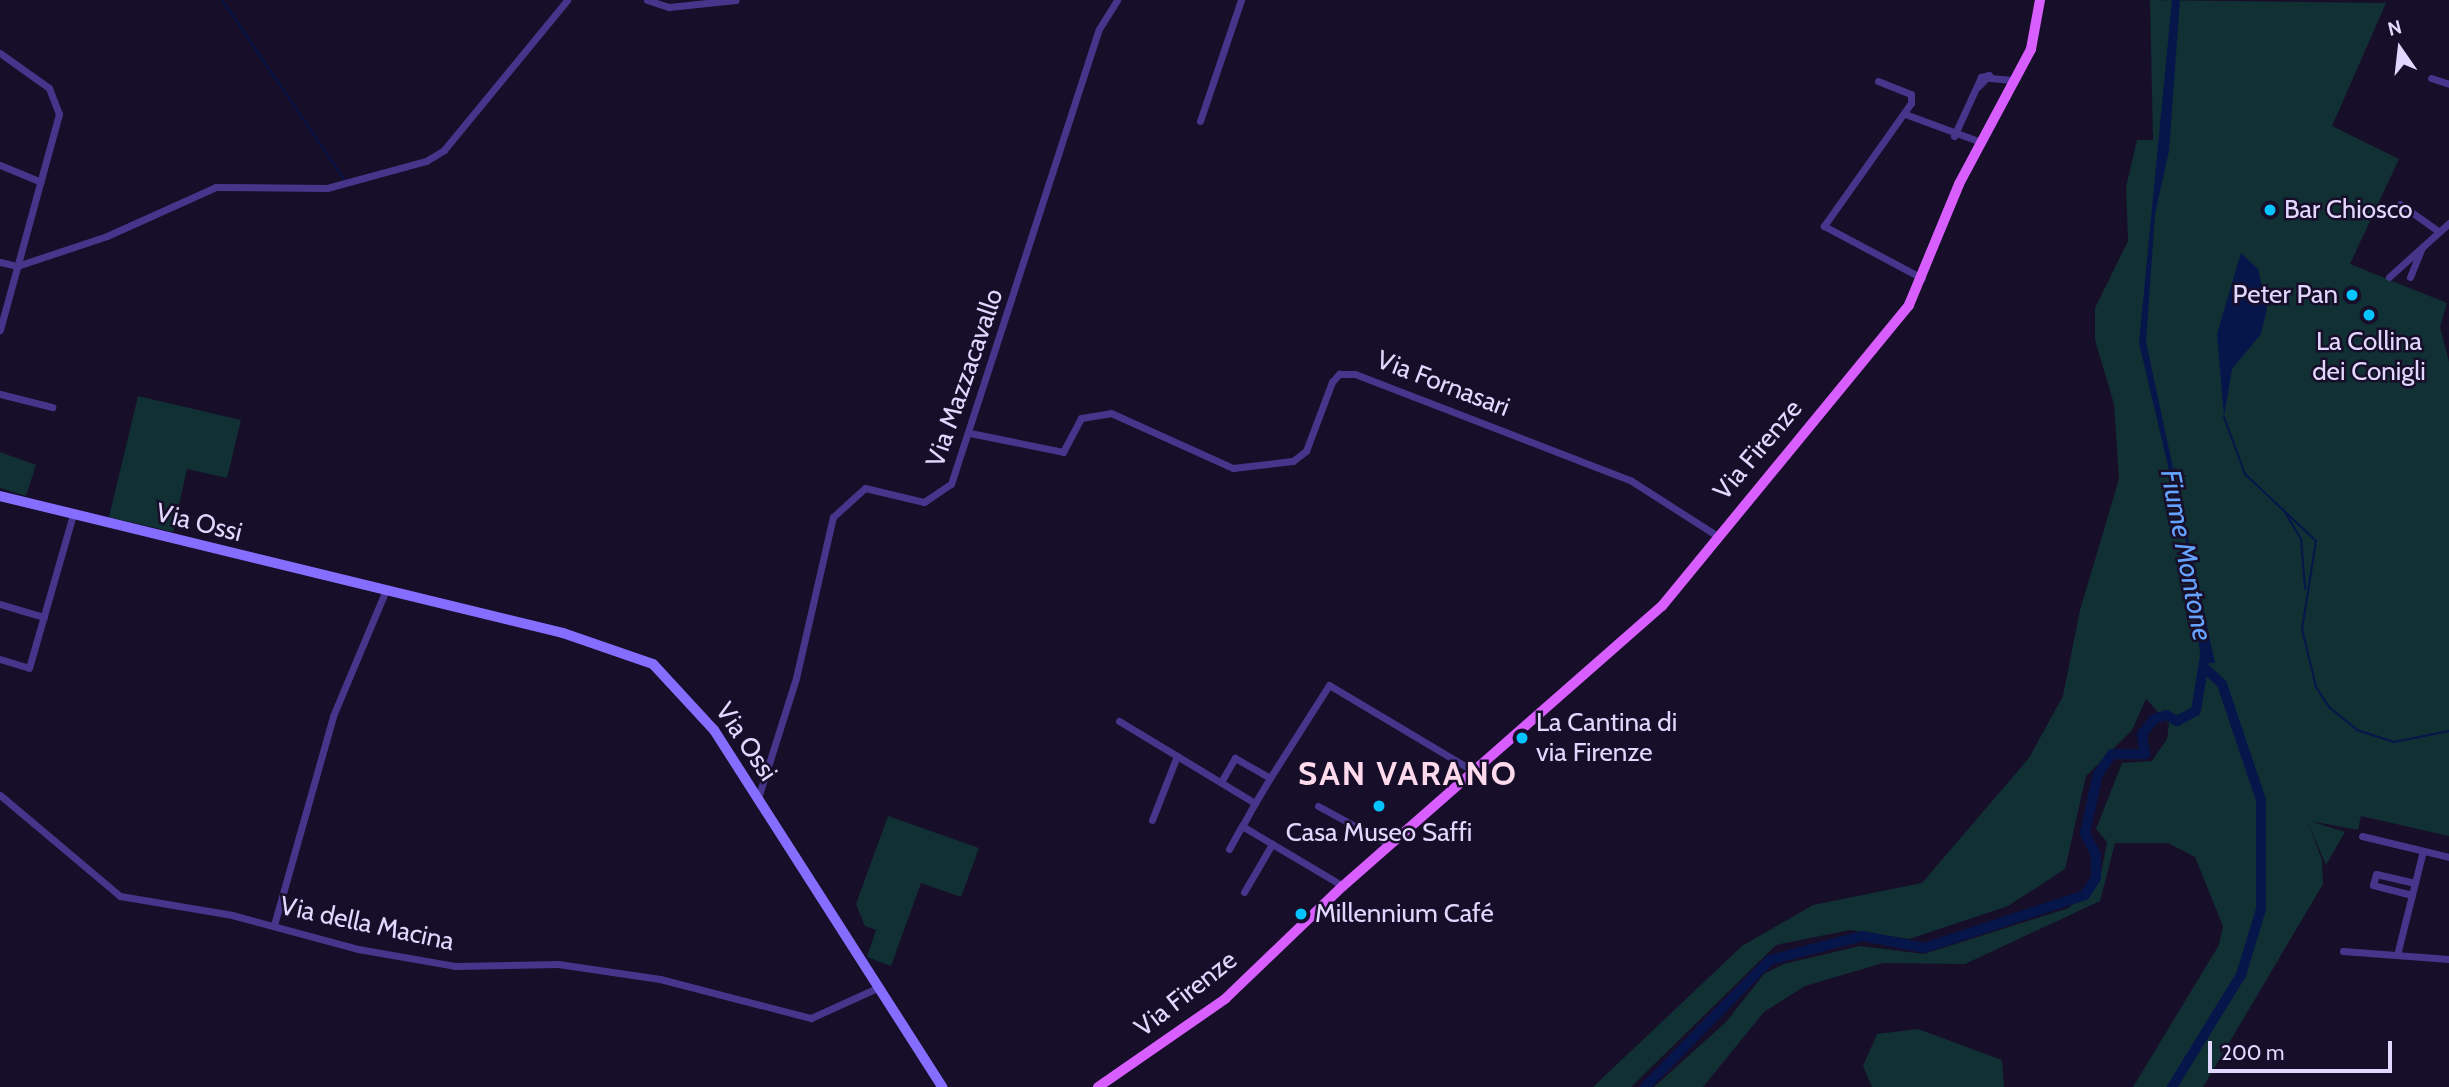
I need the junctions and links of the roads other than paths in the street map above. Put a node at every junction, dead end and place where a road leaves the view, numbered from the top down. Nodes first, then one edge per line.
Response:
1 (567, 0) edge
2 (648, 0) edge
3 (736, 0) edge
4 (1117, 0) edge
5 (1241, 0) edge
6 (2040, 0) edge
7 (0, 53) edge
8 (2431, 78) dead end
9 (2015, 80) junction
10 (1878, 82) dead end
11 (2449, 84) edge
12 (1905, 114) junction
13 (1200, 121) dead end
14 (1954, 136) junction
15 (1965, 141) junction
16 (1982, 142) junction
17 (1974, 156) junction
18 (0, 165) edge
19 (41, 182) junction
20 (2400, 204) dead end
21 (2449, 223) edge
22 (2438, 231) junction
23 (2424, 243) junction
24 (0, 262) edge
25 (17, 266) junction
26 (2389, 277) dead end
27 (2410, 277) dead end
28 (1923, 278) junction
29 (0, 330) edge
30 (0, 394) edge
31 (52, 407) dead end
32 (970, 433) junction
33 (0, 497) edge
34 (73, 515) junction
35 (1716, 535) junction
36 (386, 590) junction
37 (0, 604) edge
38 (44, 617) junction
39 (0, 659) edge
40 (1119, 721) dead end
41 (1177, 756) junction
42 (1473, 771) junction
43 (1270, 778) junction
44 (1221, 782) junction
45 (0, 795) edge
46 (758, 798) junction
47 (1255, 803) junction
48 (1318, 806) dead end
49 (1152, 820) dead end
50 (1242, 826) junction
51 (2362, 836) dead end
52 (1272, 844) junction
53 (1390, 845) junction
54 (1229, 849) dead end
55 (2423, 851) junction
56 (2449, 857) edge
57 (2415, 883) junction
58 (1343, 886) junction
59 (1244, 892) dead end
60 (2412, 895) junction
61 (274, 925) junction
62 (2343, 951) dead end
63 (2397, 955) junction
64 (2449, 959) edge
65 (877, 988) junction
66 (942, 1087) edge
67 (1098, 1087) edge

1 - 25 street
2 - 3 street
4 - 32 street, Via Mazzacavallo
5 - 13 street
6 - 9 main road, Via Firenze
7 - 19 street
8 - 11 street
9 - 14 street
9 - 16 main road, Via Firenze
10 - 12 street
12 - 14 street
12 - 28 street
14 - 15 street
15 - 16 street
15 - 17 street
16 - 17 main road, Via Firenze
17 - 28 main road, Via Firenze
18 - 19 street
19 - 25 street
20 - 22 street
21 - 22 street
22 - 23 street
23 - 26 street
23 - 27 street
24 - 25 street
25 - 29 street
28 - 35 main road, Via Firenze
30 - 31 street
32 - 35 street, Via Fornasari
32 - 46 street, Via Mazzacavallo
33 - 34 street, Via Ossi
34 - 36 street, Via Ossi
34 - 38 street
35 - 42 main road, Via Firenze
36 - 46 street, Via Ossi
36 - 61 street
37 - 38 street
38 - 39 street
40 - 41 street
41 - 44 street
41 - 49 street
42 - 43 street
42 - 53 main road, Via Firenze
43 - 44 street
43 - 47 street
44 - 47 street
45 - 61 street, Via della Macina
46 - 65 street, Via Ossi
47 - 50 street
48 - 53 street
50 - 52 street
50 - 54 street
51 - 55 street
52 - 58 street
52 - 59 street
53 - 58 main road, Via Firenze
55 - 56 street
55 - 57 street
57 - 60 street
57 - 60 street
58 - 67 main road, Via Firenze
60 - 63 street
61 - 65 street, Via della Macina
62 - 63 street
63 - 64 street
65 - 66 street, Via Ossi

